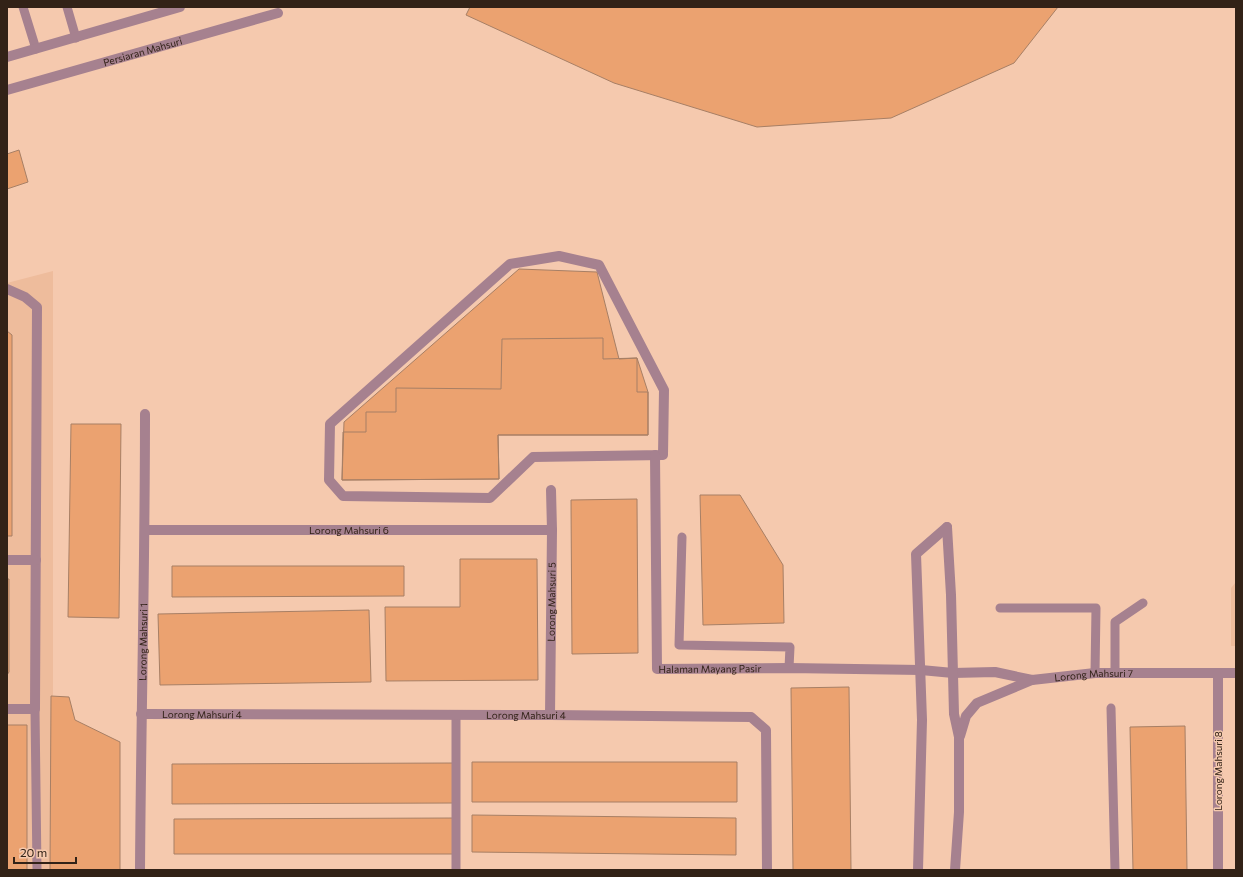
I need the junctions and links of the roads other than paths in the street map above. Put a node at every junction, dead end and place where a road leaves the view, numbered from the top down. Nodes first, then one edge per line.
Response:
1 (22, 7) edge
2 (67, 7) edge
3 (180, 7) edge
4 (278, 13) dead end
5 (76, 38) junction
6 (36, 49) junction
7 (7, 57) edge
8 (7, 90) edge
9 (7, 289) edge
10 (145, 414) dead end
11 (655, 455) junction
12 (551, 490) dead end
13 (145, 530) junction
14 (552, 530) junction
15 (682, 537) dead end
16 (7, 560) edge
17 (36, 560) junction
18 (1144, 603) dead end
19 (1000, 608) dead end
20 (789, 668) junction
21 (921, 670) junction
22 (953, 673) junction
23 (1095, 673) junction
24 (1115, 673) junction
25 (1218, 673) junction
26 (1236, 673) edge
27 (1032, 680) junction
28 (1111, 708) dead end
29 (7, 709) edge
30 (35, 709) junction
31 (141, 714) junction
32 (456, 715) junction
33 (550, 715) junction
34 (960, 737) junction
35 (37, 870) edge
36 (140, 870) edge
37 (456, 870) edge
38 (767, 870) edge
39 (918, 870) edge
40 (954, 870) edge
41 (1115, 870) edge
42 (1218, 870) edge

1 - 6 lane
2 - 5 lane
3 - 5 street
4 - 8 street, Persiaran Mahsuri
5 - 6 street
6 - 7 street
9 - 17 street
10 - 13 street, Lorong Mahsuri 1
11 - 11 street
11 - 20 street, Halaman Mayang Pasir
12 - 14 street, Lorong Mahsuri 5
13 - 14 street, Lorong Mahsuri 6
13 - 31 street, Lorong Mahsuri 1
14 - 33 street, Lorong Mahsuri 5
15 - 20 lane
16 - 17 street
17 - 30 street
18 - 24 lane
19 - 23 lane
20 - 21 street, Halaman Mayang Pasir
21 - 22 street, Halaman Mayang Pasir
21 - 22 street
21 - 39 street
22 - 27 street, Lorong Mahsuri 7
22 - 34 street
23 - 24 street, Lorong Mahsuri 7
23 - 27 street, Lorong Mahsuri 7
24 - 25 street, Lorong Mahsuri 7
25 - 26 street, Lorong Mahsuri 7
25 - 42 street, Lorong Mahsuri 8
27 - 34 street
28 - 41 lane
29 - 30 street
30 - 35 lane
31 - 32 street, Lorong Mahsuri 4
31 - 36 street, Lorong Mahsuri 1
32 - 33 street, Lorong Mahsuri 4
32 - 37 lane
33 - 38 street, Lorong Mahsuri 4
34 - 40 street

